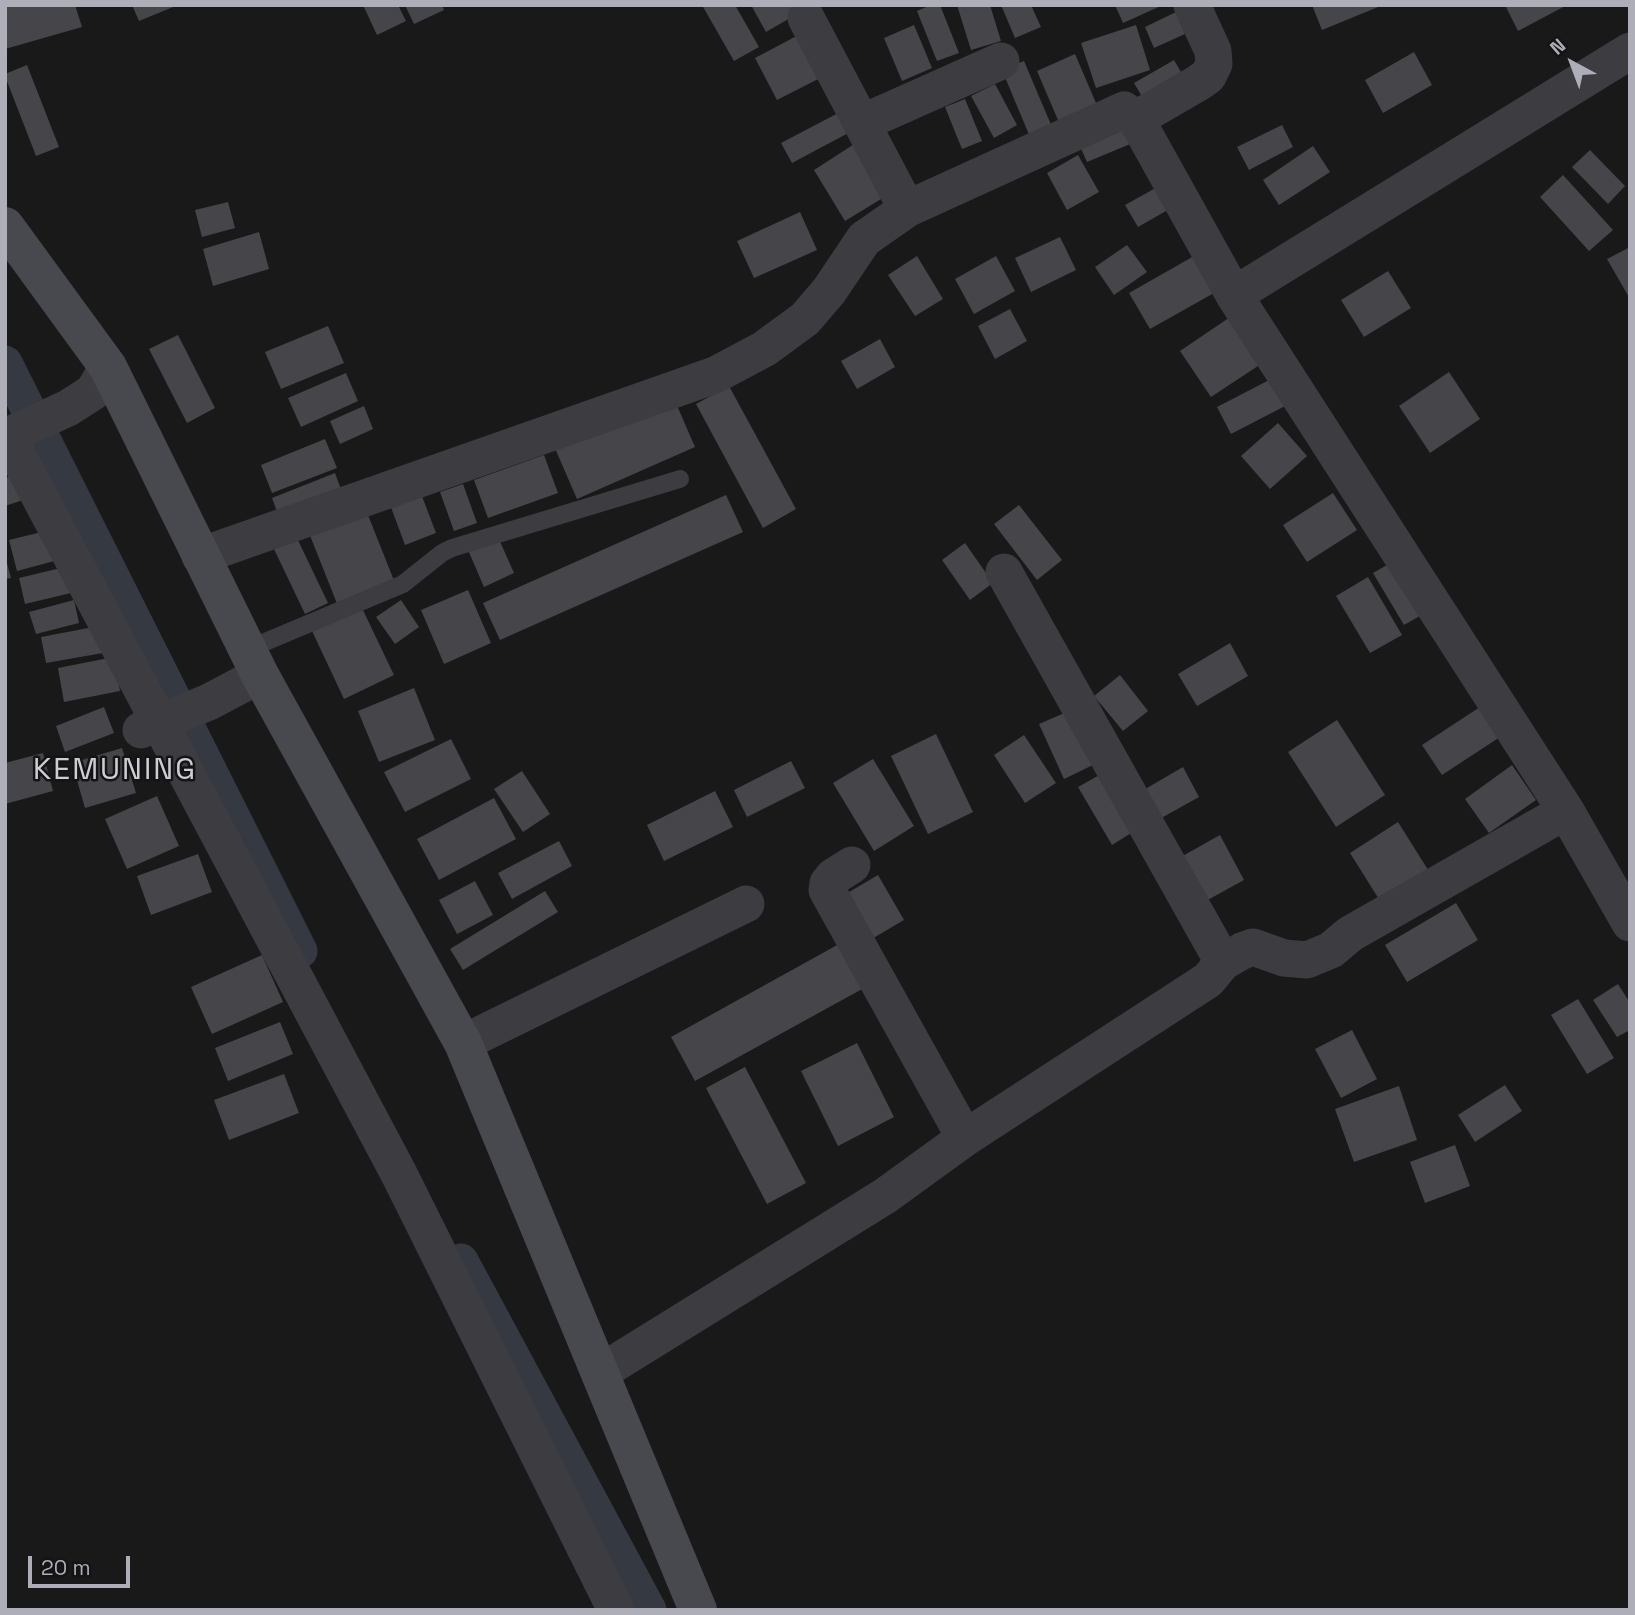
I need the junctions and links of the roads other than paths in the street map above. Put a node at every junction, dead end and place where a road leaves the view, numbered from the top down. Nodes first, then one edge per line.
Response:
1 (1192, 5) edge
2 (806, 18) dead end
3 (1630, 51) edge
4 (1001, 61) dead end
5 (1136, 119) junction
6 (862, 123) junction
7 (907, 209) junction
8 (5, 226) edge
9 (1234, 295) junction
10 (89, 389) junction
11 (6, 437) edge
12 (680, 479) dead end
13 (200, 556) junction
14 (1004, 572) dead end
15 (253, 662) junction
16 (158, 724) junction
17 (1566, 811) junction
18 (852, 865) dead end
19 (746, 904) dead end
20 (1630, 923) edge
21 (1223, 962) junction
22 (463, 1043) junction
23 (965, 1138) junction
24 (601, 1372) junction
25 (616, 1610) edge
26 (698, 1610) edge

1 - 5 street
2 - 6 street
3 - 9 street
4 - 6 street
5 - 7 street
5 - 9 street
6 - 7 street
7 - 13 street
8 - 10 main road
9 - 17 street
10 - 11 street
10 - 13 main road
11 - 16 street
12 - 15 lane
13 - 15 main road
14 - 21 street
15 - 16 street
15 - 22 main road
16 - 25 street
17 - 20 street
17 - 21 street
18 - 23 street
19 - 22 street
21 - 23 street
22 - 24 main road
23 - 24 street
24 - 26 main road

